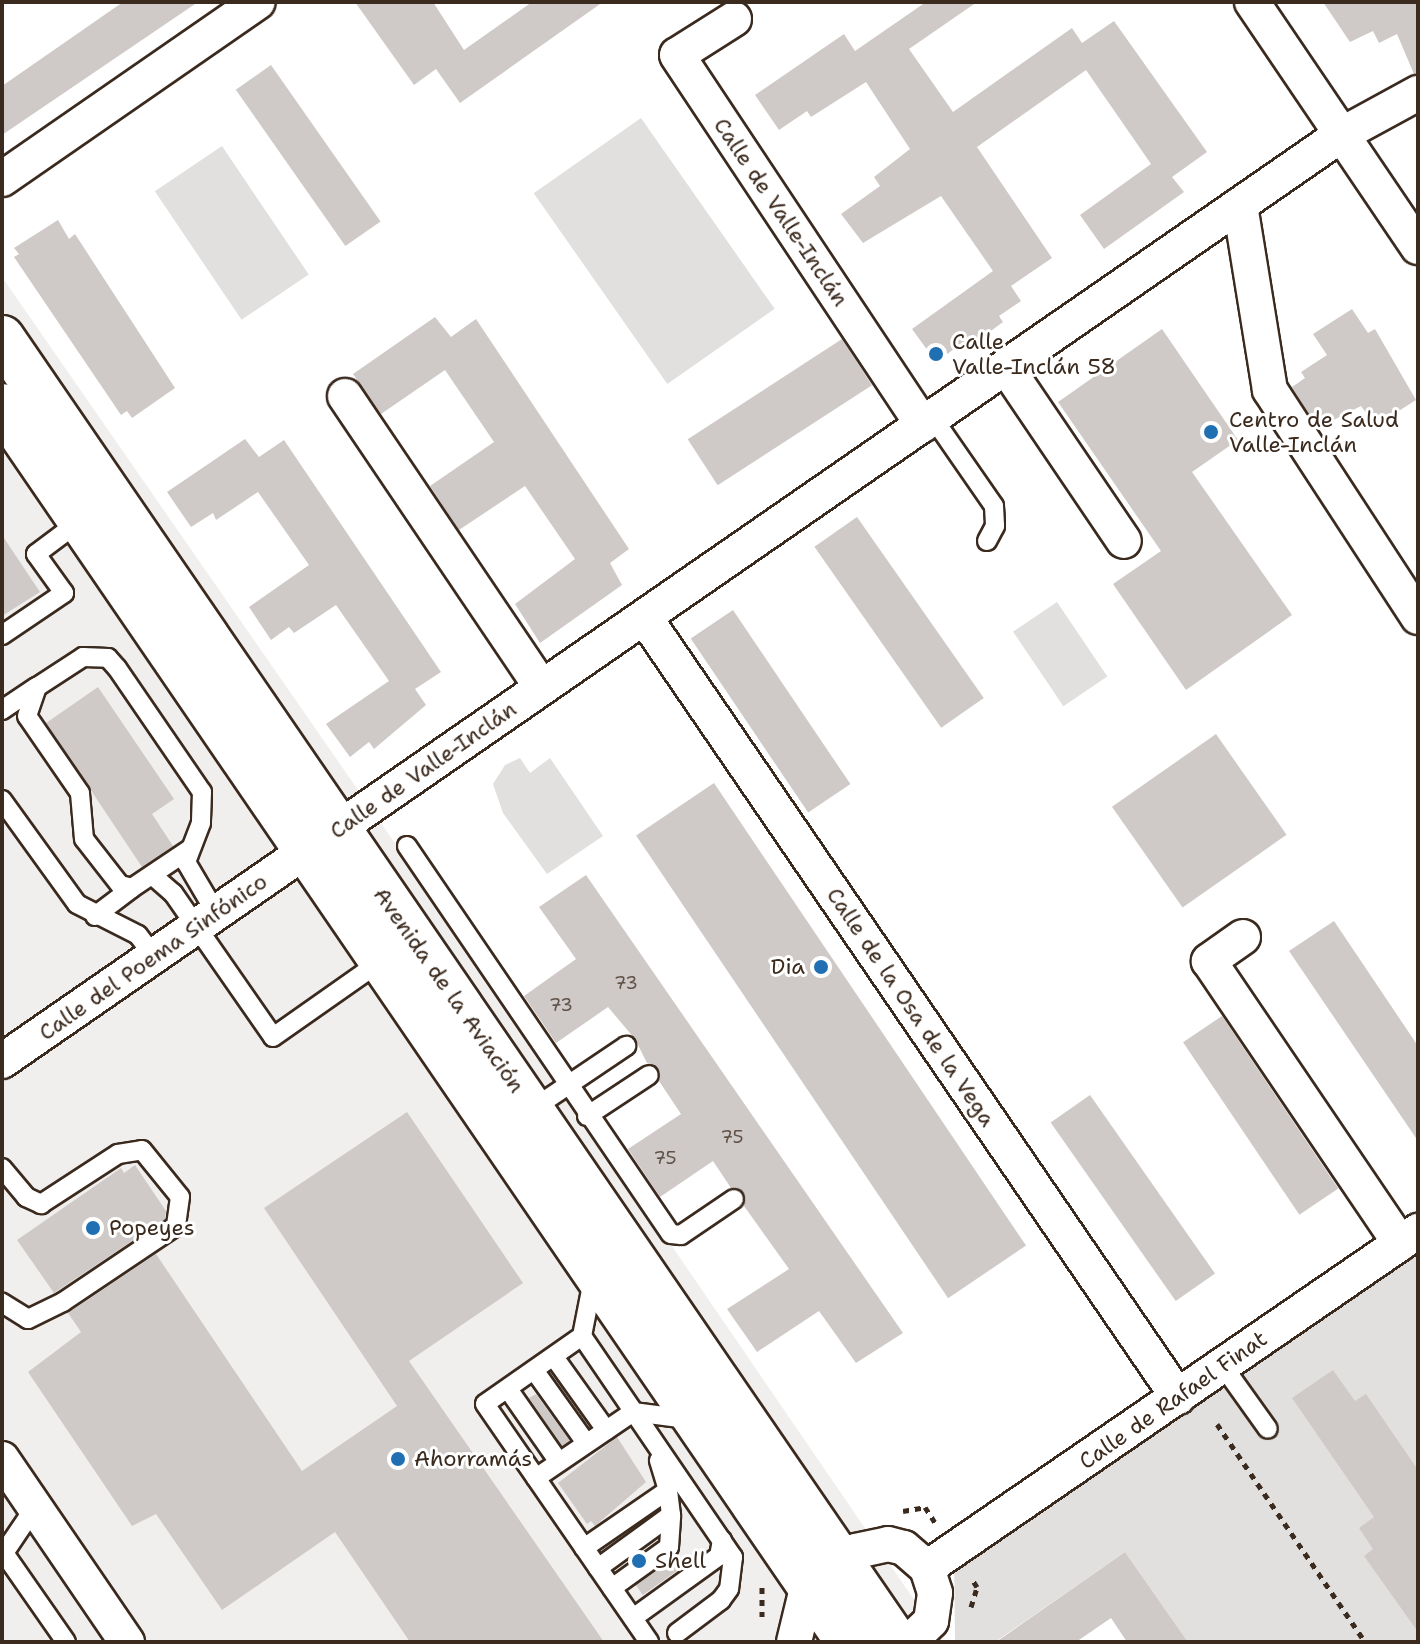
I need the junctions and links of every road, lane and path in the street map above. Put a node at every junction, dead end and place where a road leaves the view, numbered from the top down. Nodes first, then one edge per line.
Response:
1 (258, 2) edge
2 (1252, 2) edge
3 (734, 19) dead end
4 (1418, 93) edge
5 (1341, 135) junction
6 (2, 179) edge
7 (1240, 205) junction
8 (1418, 247) edge
9 (2, 338) edge
10 (1006, 367) junction
11 (345, 396) dead end
12 (2, 406) edge
13 (928, 422) junction
14 (80, 521) junction
15 (987, 541) dead end
16 (1124, 541) dead end
17 (1418, 617) edge
18 (645, 618) junction
19 (2, 635) edge
20 (37, 687) junction
21 (541, 687) junction
22 (2, 710) edge
23 (2, 800) edge
24 (321, 841) junction
25 (407, 846) dead end
26 (190, 849) junction
27 (152, 875) junction
28 (132, 888) junction
29 (95, 916) junction
30 (206, 920) junction
31 (1243, 937) dead end
32 (154, 956) junction
33 (381, 961) junction
34 (626, 1046) dead end
35 (2, 1061) edge
36 (649, 1075) dead end
37 (549, 1098) junction
38 (587, 1116) junction
39 (2, 1168) edge
40 (734, 1199) dead end
41 (1409, 1237) edge
42 (592, 1265) junction
43 (2, 1303) edge
44 (582, 1336) junction
45 (554, 1357) junction
46 (1223, 1366) junction
47 (534, 1370) junction
48 (508, 1389) junction
49 (1178, 1397) junction
50 (633, 1412) junction
51 (698, 1420) junction
52 (1217, 1424) dead end
53 (1268, 1429) dead end
54 (606, 1430) junction
55 (586, 1443) junction
56 (2, 1459) edge
57 (559, 1462) junction
58 (536, 1478) junction
59 (668, 1490) junction
60 (35, 1507) junction
61 (671, 1515) junction
62 (722, 1540) junction
63 (584, 1548) junction
64 (598, 1568) junction
65 (927, 1568) junction
66 (825, 1572) junction
67 (612, 1588) junction
68 (633, 1618) junction
69 (674, 1639) edge
70 (66, 1642) edge
71 (127, 1642) edge
72 (649, 1642) edge
73 (794, 1642) edge
74 (848, 1642) edge
75 (896, 1642) edge
76 (909, 1642) edge
77 (1365, 1642) edge

1 - 6 street
2 - 5 street
3 - 13 street, Calle de Valle-Inclán
4 - 5 street, Calle de Valle-Inclán
5 - 7 street, Calle de Valle-Inclán
5 - 8 street
7 - 10 street, Calle de Valle-Inclán
7 - 17 street
9 - 24 main road, Avenida de la Aviación
10 - 13 street, Calle de Valle-Inclán
10 - 16 street
11 - 21 street
12 - 14 main road, Avenida de la Aviación
13 - 15 lane
13 - 18 street, Calle de Valle-Inclán
14 - 19 lane
14 - 24 main road, Avenida de la Aviación
18 - 21 street, Calle de Valle-Inclán
18 - 49 street, Calle de la Osa de la Vega
20 - 22 lane
20 - 26 lane
20 - 28 lane
21 - 24 street, Calle de Valle-Inclán
23 - 29 lane
24 - 30 street, Calle del Poema Sinfónico
24 - 33 main road, Avenida de la Aviación
24 - 37 main road, Avenida de la Aviación
25 - 37 lane
26 - 27 lane
26 - 30 lane
27 - 28 lane
27 - 30 lane
28 - 29 lane
29 - 32 lane
30 - 32 street, Calle del Poema Sinfónico
30 - 33 lane
31 - 41 street
32 - 35 street, Calle del Poema Sinfónico
33 - 42 main road, Avenida de la Aviación
34 - 37 lane
36 - 38 lane
37 - 38 lane
37 - 66 main road, Avenida de la Aviación
38 - 40 lane
39 - 43 lane
41 - 46 street, Calle de Rafael Finat
42 - 44 lane
42 - 51 main road, Avenida de la Aviación
44 - 45 lane
44 - 50 lane
45 - 47 lane
45 - 54 lane
46 - 49 street, Calle de Rafael Finat
46 - 53 lane
47 - 48 lane
47 - 55 lane
48 - 57 lane
48 - 58 lane
49 - 65 street, Calle de Rafael Finat
50 - 51 lane
50 - 54 lane
50 - 59 lane
50 - 62 lane
51 - 66 main road, Avenida de la Aviación
52 - 77 path
54 - 55 lane
55 - 57 lane
56 - 60 street
57 - 58 lane
58 - 63 lane
59 - 61 lane
59 - 63 lane
60 - 70 lane
60 - 71 street
61 - 64 lane
61 - 67 lane
62 - 68 lane
62 - 69 lane
63 - 64 lane
64 - 67 lane
65 - 66 street
65 - 76 street
66 - 73 street
66 - 74 main road, Avenida de la Aviación
66 - 75 main road, Avenida de la Aviación
67 - 68 lane
68 - 72 lane

